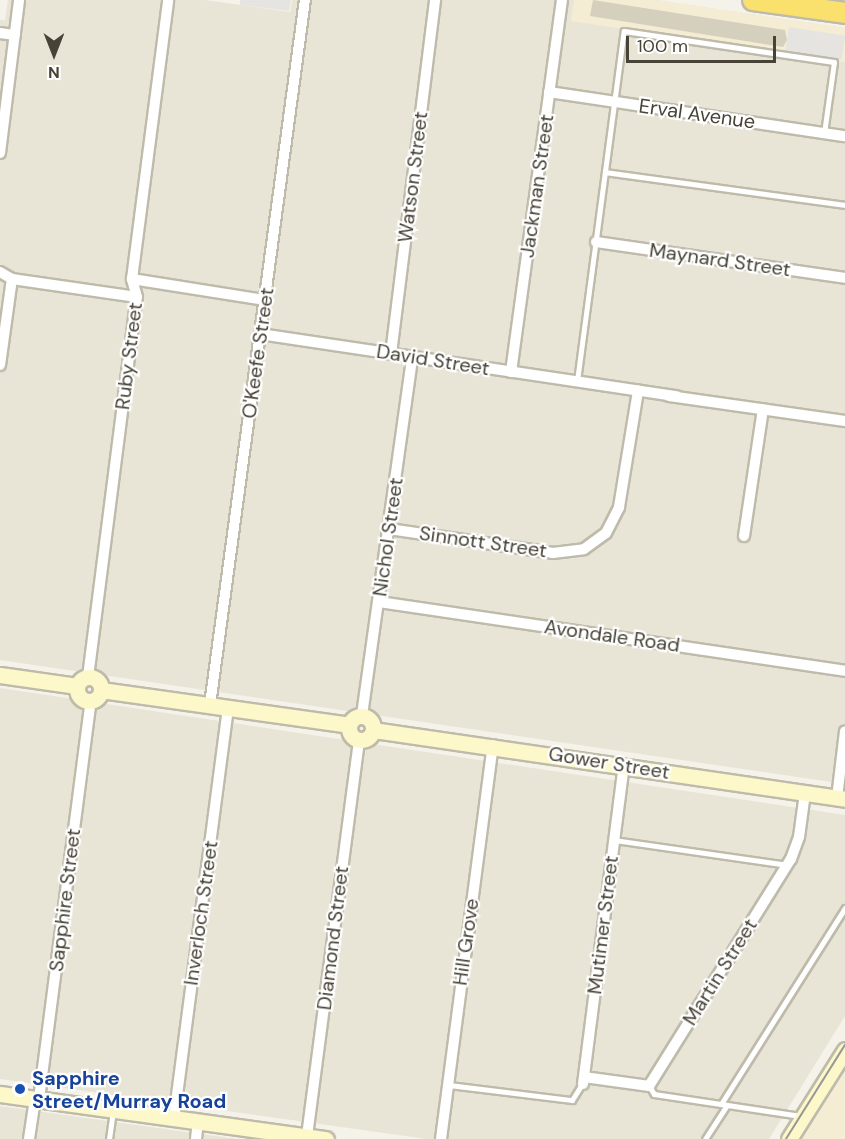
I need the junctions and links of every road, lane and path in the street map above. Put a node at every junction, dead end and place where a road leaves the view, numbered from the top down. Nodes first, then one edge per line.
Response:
1 (19, 0) edge
2 (168, 0) edge
3 (305, 0) edge
4 (435, 0) edge
5 (562, 0) edge
6 (753, 0) edge
7 (845, 13) edge
8 (0, 33) edge
9 (15, 35) junction
10 (549, 92) junction
11 (614, 102) junction
12 (824, 133) junction
13 (845, 136) edge
14 (0, 153) edge
15 (605, 172) junction
16 (845, 205) edge
17 (596, 242) junction
18 (0, 272) edge
19 (845, 278) edge
20 (12, 279) junction
21 (132, 279) junction
22 (137, 297) junction
23 (265, 300) junction
24 (260, 334) junction
25 (391, 354) junction
26 (412, 358) junction
27 (0, 365) edge
28 (511, 372) junction
29 (577, 381) junction
30 (638, 394) junction
31 (763, 409) junction
32 (845, 421) edge
33 (389, 529) junction
34 (744, 536) dead end
35 (379, 602) junction
36 (845, 671) edge
37 (0, 675) edge
38 (82, 681) junction
39 (96, 695) junction
40 (210, 705) junction
41 (228, 708) junction
42 (362, 715) junction
43 (349, 725) junction
44 (373, 730) junction
45 (845, 731) edge
46 (359, 740) junction
47 (493, 745) junction
48 (624, 765) junction
49 (805, 793) junction
50 (841, 799) edge
51 (614, 840) junction
52 (787, 865) junction
53 (845, 908) edge
54 (845, 1050) edge
55 (839, 1069) edge
56 (583, 1081) junction
57 (447, 1084) junction
58 (649, 1086) junction
59 (0, 1094) edge
60 (37, 1099) junction
61 (724, 1104) junction
62 (114, 1109) junction
63 (803, 1116) junction
64 (174, 1118) junction
65 (198, 1121) junction
66 (307, 1136) junction
67 (29, 1139) edge
68 (109, 1139) edge
69 (196, 1139) edge
70 (326, 1139) edge
71 (441, 1139) edge
72 (705, 1139) edge
73 (789, 1139) edge

1 - 9 street
2 - 21 street, Ruby Street
3 - 23 street, O'Keefe Street
4 - 25 street, Watson Street
5 - 10 street, Jackman Street
6 - 7 highway
8 - 9 street
9 - 14 street
10 - 11 street, Erval Avenue
10 - 28 street, Jackman Street
11 - 12 street, Erval Avenue
11 - 12 lane
11 - 15 lane
12 - 13 street, Erval Avenue
15 - 16 lane
15 - 17 lane
17 - 19 street, Maynard Street
17 - 29 lane
18 - 20 street
20 - 22 street
20 - 27 street
21 - 22 street, Ruby Street
21 - 23 street
22 - 38 street, Ruby Street
23 - 24 street, O'Keefe Street
24 - 25 street, David Street
24 - 40 street, O'Keefe Street
25 - 26 street, David Street
26 - 28 street, David Street
26 - 33 street, Nichol Street
28 - 29 street, David Street
29 - 30 street, David Street
30 - 31 street, David Street
30 - 33 street, Sinnott Street
31 - 32 street, David Street
31 - 34 street
33 - 35 street, Nichol Street
35 - 36 street, Avondale Road
35 - 42 street, Nichol Street
37 - 38 street
38 - 39 street
39 - 40 street
39 - 60 street, Sapphire Street
40 - 41 street
41 - 43 street
41 - 64 street, Inverloch Street
42 - 43 street
42 - 44 street
43 - 46 street
44 - 46 street
44 - 47 street, Gower Street
45 - 50 street
46 - 66 street, Diamond Street
47 - 48 street, Gower Street
47 - 57 street, Hill Grove
48 - 49 street, Gower Street
48 - 51 street, Mutimer Street
49 - 50 street, Gower Street
49 - 52 street, Martin Street
51 - 52 lane
51 - 56 street, Mutimer Street
52 - 58 street, Martin Street
53 - 61 lane
54 - 55 street
55 - 63 street
56 - 57 lane
56 - 58 street
57 - 71 street, Hill Grove
58 - 61 lane
59 - 60 street
60 - 62 street
60 - 67 street, Sapphire Street
61 - 63 lane
61 - 72 lane
62 - 64 street
62 - 68 lane
63 - 73 street
64 - 65 street
65 - 66 street
65 - 69 street
66 - 70 street

